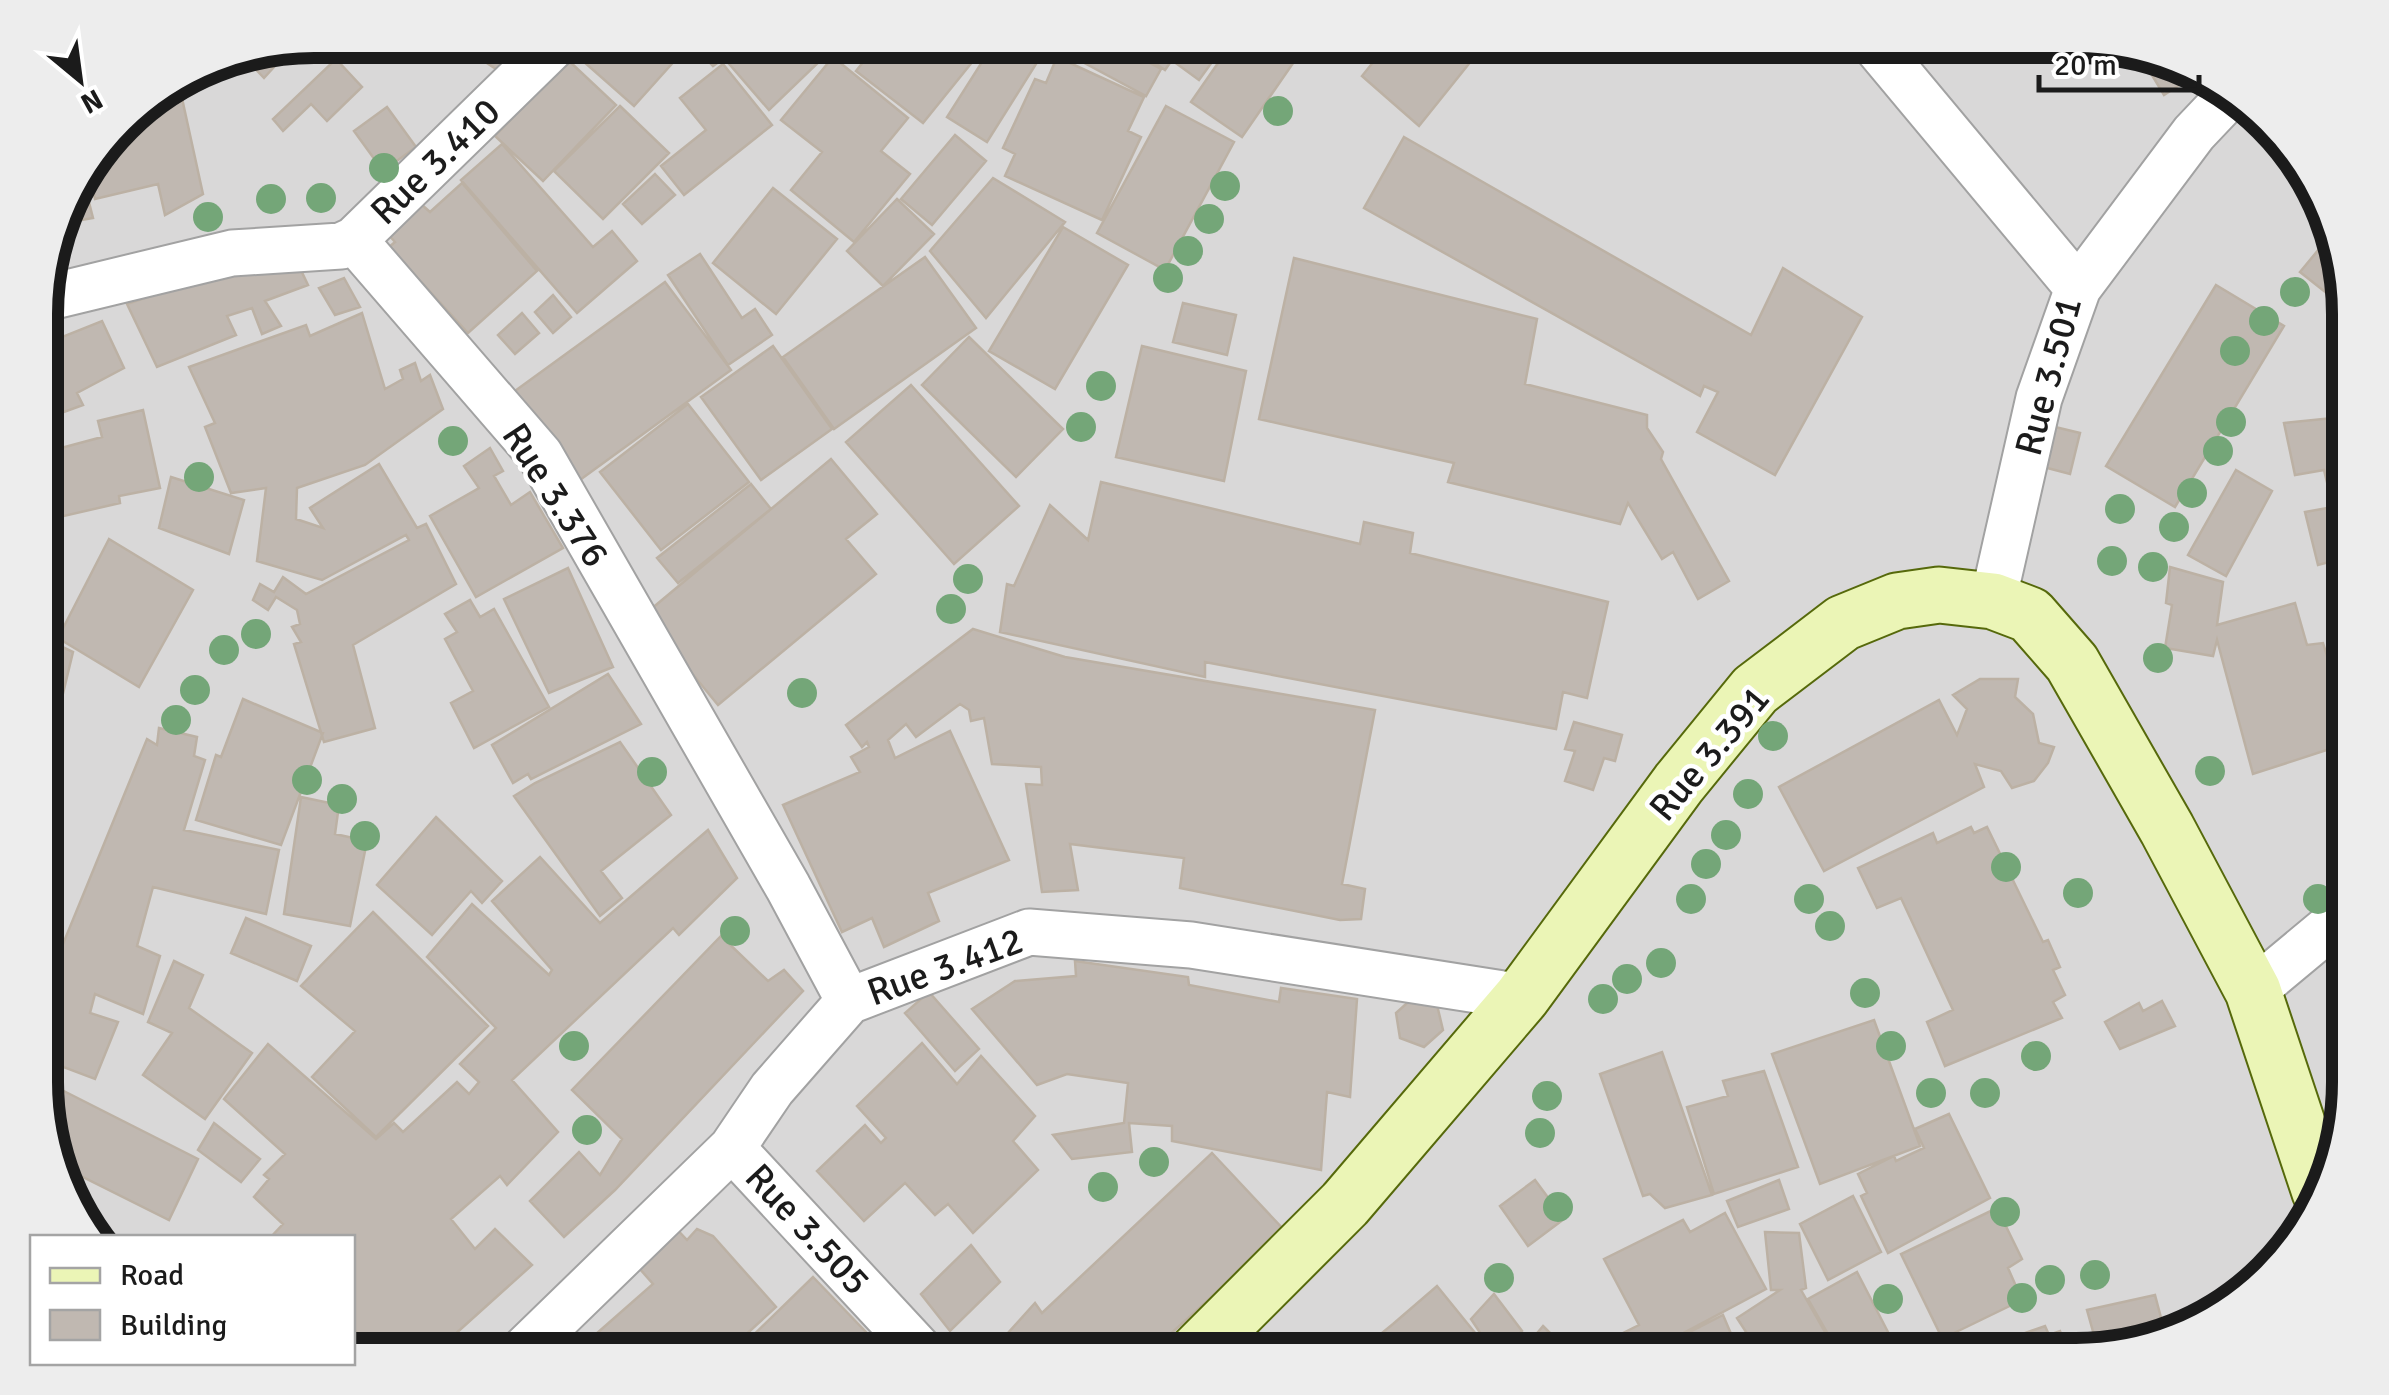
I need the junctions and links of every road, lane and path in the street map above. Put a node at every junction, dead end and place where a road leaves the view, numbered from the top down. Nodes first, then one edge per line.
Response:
1 (541, 58) edge
2 (1887, 58) edge
3 (2222, 104) edge
4 (354, 240) junction
5 (2078, 288) junction
6 (59, 295) edge
7 (1993, 601) junction
8 (2331, 926) edge
9 (2253, 991) junction
10 (1522, 997) junction
11 (848, 1000) junction
12 (732, 1148) junction
13 (2314, 1174) edge
14 (1212, 1337) edge
15 (537, 1338) edge
16 (908, 1338) edge

1 - 4 street, Rue 3.410
2 - 5 street, Rue 3.501
3 - 5 street
4 - 6 street
4 - 11 street, Rue 3.376
5 - 7 street, Rue 3.501
7 - 9 main road, Rue 3.391
7 - 10 main road, Rue 3.391
8 - 9 street
9 - 13 main road, Rue 3.391
10 - 11 street, Rue 3.412
10 - 14 main road, Rue 3.391
11 - 12 street, Rue 3.412
12 - 15 street, Rue 3.412
12 - 16 street, Rue 3.505

